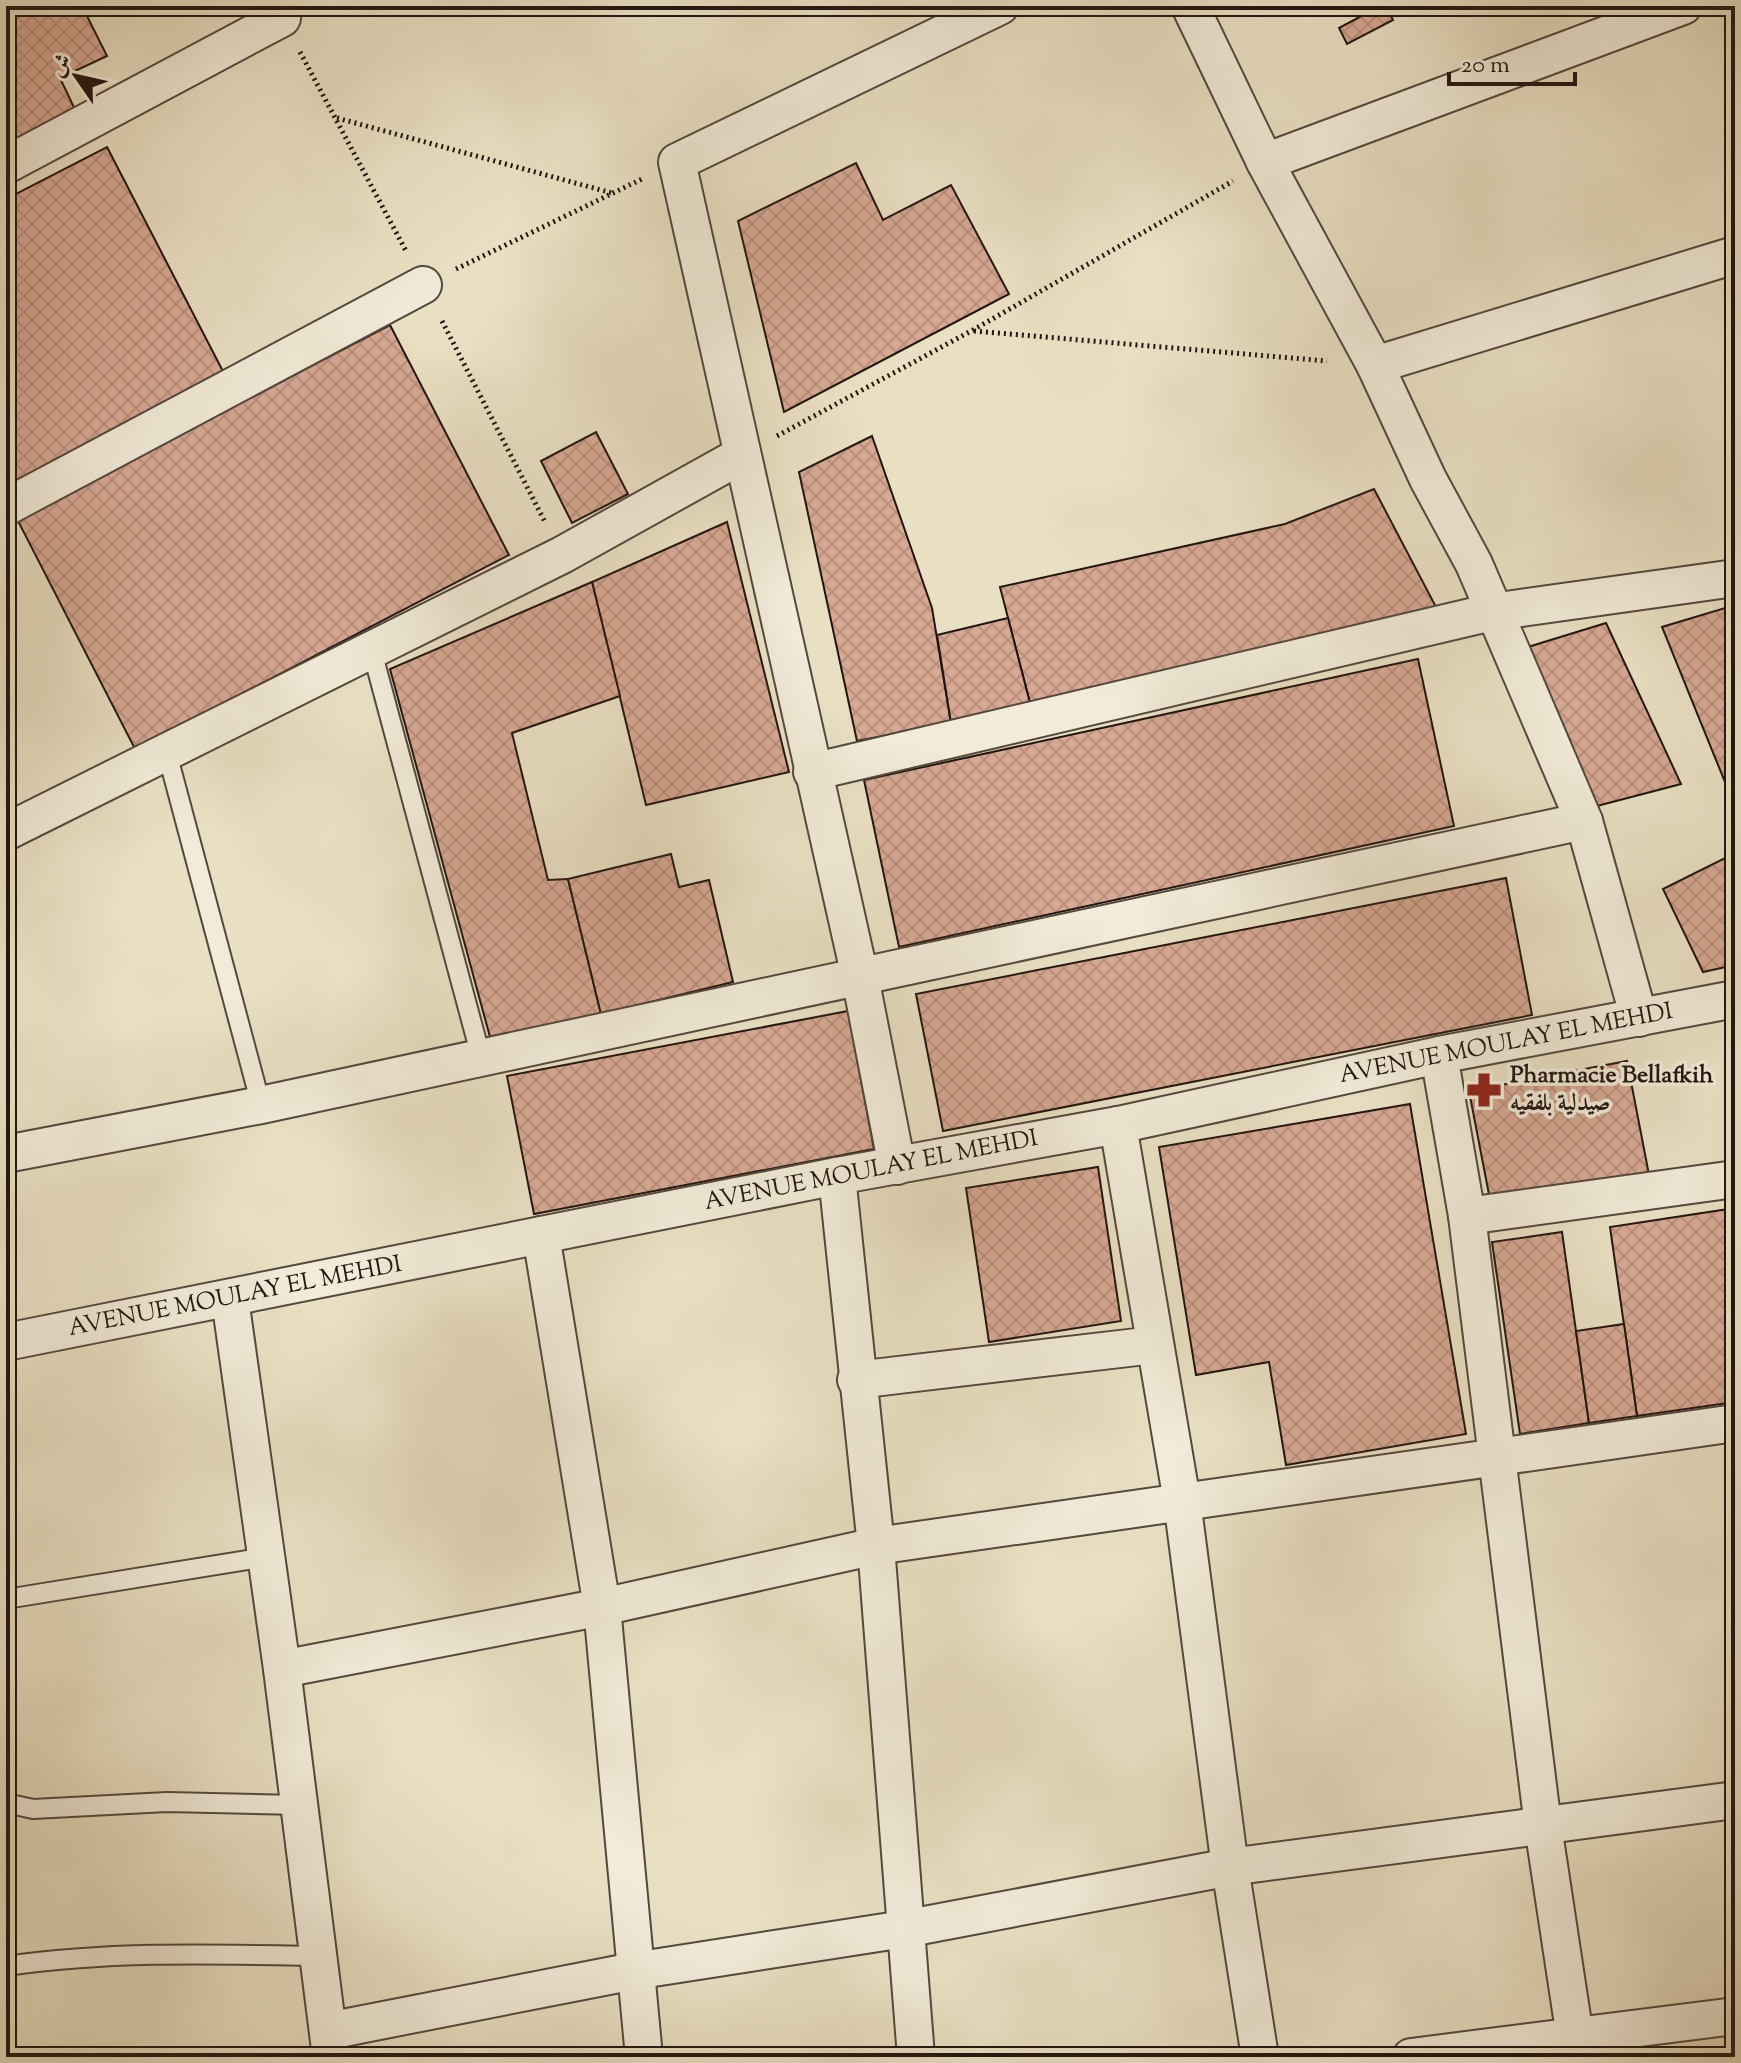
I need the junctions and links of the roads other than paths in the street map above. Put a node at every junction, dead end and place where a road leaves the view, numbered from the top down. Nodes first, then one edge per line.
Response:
1 (1000, 6) edge
2 (1190, 6) edge
3 (1669, 9) edge
4 (282, 18) road end
5 (1265, 162) junction
6 (6, 165) edge
7 (1735, 255) edge
8 (423, 285) road end
9 (1375, 365) junction
10 (740, 456) junction
11 (6, 507) edge
12 (1735, 578) edge
13 (1492, 612) junction
14 (372, 651) junction
15 (167, 753) junction
16 (812, 772) junction
17 (1584, 821) junction
18 (6, 832) edge
19 (860, 977) junction
20 (1735, 999) edge
21 (1639, 1018) junction
22 (1439, 1055) junction
23 (481, 1057) junction
24 (261, 1105) junction
25 (1118, 1125) junction
26 (6, 1154) edge
27 (897, 1166) junction
28 (837, 1176) junction
29 (1735, 1179) edge
30 (1467, 1216) junction
31 (541, 1235) junction
32 (230, 1299) junction
33 (6, 1342) edge
34 (1154, 1345) junction
35 (856, 1380) junction
36 (1735, 1423) edge
37 (1497, 1455) junction
38 (1182, 1501) junction
39 (876, 1546) junction
40 (266, 1557) junction
41 (6, 1599) edge
42 (602, 1607) junction
43 (282, 1669) junction
44 (1735, 1800) edge
45 (6, 1803) edge
46 (299, 1805) junction
47 (1543, 1826) junction
48 (1230, 1867) junction
49 (904, 1929) junction
50 (318, 1956) junction
51 (6, 1966) edge
52 (634, 1971) junction
53 (1735, 2016) edge
54 (329, 2044) edge
55 (1577, 2046) edge
56 (644, 2057) edge
57 (916, 2057) edge
58 (1260, 2057) edge
59 (1411, 2057) edge

1 - 10 street
2 - 5 street
3 - 5 street
4 - 6 street
5 - 9 street
7 - 9 street
8 - 11 street
9 - 13 street
10 - 14 street
10 - 16 street
12 - 13 street
13 - 16 street
13 - 17 street
14 - 15 street
14 - 23 lane
15 - 18 street
15 - 24 lane
16 - 19 street
17 - 19 street
17 - 21 street
19 - 23 street
19 - 27 street
20 - 21 street, AVENUE MOULAY EL MEHDI
21 - 22 street, AVENUE MOULAY EL MEHDI
22 - 25 street, AVENUE MOULAY EL MEHDI
22 - 30 street
23 - 24 street
24 - 26 street
25 - 27 street, AVENUE MOULAY EL MEHDI
25 - 34 street
27 - 28 street, AVENUE MOULAY EL MEHDI
28 - 31 street, AVENUE MOULAY EL MEHDI
28 - 35 street
29 - 30 street
30 - 37 street
31 - 32 street, AVENUE MOULAY EL MEHDI
31 - 42 street
32 - 33 street, AVENUE MOULAY EL MEHDI
32 - 40 street
34 - 35 street
34 - 38 street
35 - 39 street
36 - 37 street
37 - 38 street
37 - 47 street
38 - 39 street
38 - 48 street
39 - 42 street
39 - 49 street
40 - 41 lane
40 - 43 street
42 - 43 street
42 - 52 street
43 - 46 street
44 - 47 street
45 - 46 lane
46 - 50 street
47 - 48 street
47 - 55 street
48 - 49 street
48 - 58 street
49 - 52 street
49 - 57 street
50 - 51 lane
50 - 54 street
52 - 54 street
52 - 56 street
53 - 55 street
55 - 59 street

